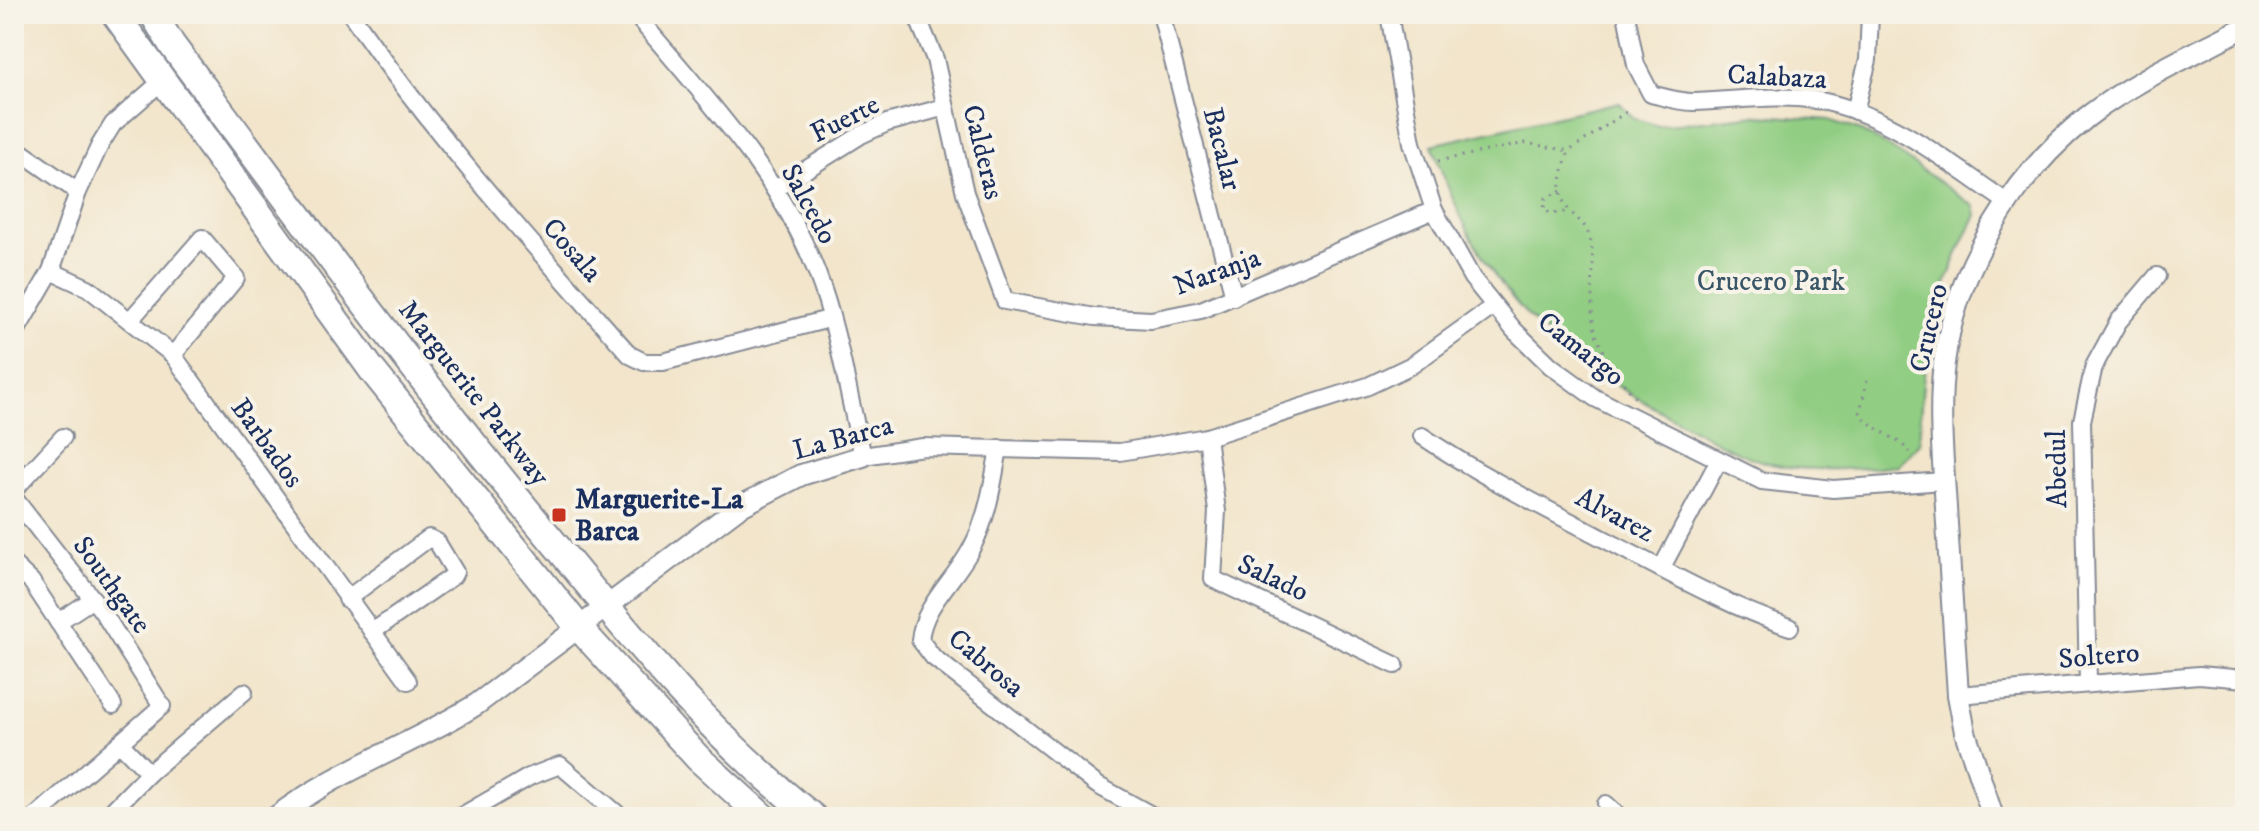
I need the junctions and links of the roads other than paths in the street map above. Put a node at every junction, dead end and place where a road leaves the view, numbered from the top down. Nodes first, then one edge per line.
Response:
1 (115, 14) edge
2 (153, 14) edge
3 (351, 14) edge
4 (635, 14) edge
5 (916, 14) edge
6 (1161, 14) edge
7 (1389, 14) edge
8 (1626, 14) edge
9 (1870, 14) edge
10 (2245, 27) edge
11 (161, 82) junction
12 (945, 107) junction
13 (1855, 111) junction
14 (14, 147) edge
15 (775, 189) junction
16 (78, 192) junction
17 (2008, 203) junction
18 (1434, 210) junction
19 (51, 271) junction
20 (2157, 276) dead end
21 (1234, 297) junction
22 (1005, 301) joint
23 (1494, 306) junction
24 (131, 319) junction
25 (829, 319) junction
26 (14, 335) edge
27 (173, 355) junction
28 (1422, 436) dead end
29 (63, 437) dead end
30 (1207, 437) junction
31 (999, 448) junction
32 (863, 456) junction
33 (1718, 462) junction
34 (1944, 481) junction
35 (14, 490) edge
36 (14, 498) edge
37 (14, 565) edge
38 (1661, 569) junction
39 (93, 599) junction
40 (347, 599) junction
41 (607, 608) junction
42 (58, 622) junction
43 (1790, 627) dead end
44 (580, 629) junction
45 (372, 632) junction
46 (1395, 665) dead end
47 (2245, 679) edge
48 (408, 681) dead end
49 (2088, 683) junction
50 (244, 692) dead end
51 (1958, 695) junction
52 (113, 705) dead end
53 (120, 743) junction
54 (149, 773) junction
55 (1606, 804) dead end
56 (35, 817) edge
57 (106, 817) edge
58 (276, 817) edge
59 (460, 817) edge
60 (621, 817) edge
61 (763, 817) edge
62 (813, 817) edge
63 (1155, 817) edge
64 (1620, 817) edge
65 (1993, 817) edge

1 - 11 main road
2 - 41 main road, Marguerite Parkway
3 - 25 street, Cosala
4 - 15 street, Salcedo
5 - 12 street, Calderas
6 - 21 street, Bacalar
7 - 18 street, Camargo
8 - 13 street, Calabaza
9 - 13 street
10 - 17 street, Crucero
11 - 16 street
11 - 44 main road
12 - 15 street, Fuerte
12 - 22 street, Calderas
13 - 17 street, Calabaza
14 - 16 street
15 - 25 street, Salcedo
16 - 19 street
17 - 34 street, Crucero
18 - 21 street, Naranja
18 - 23 street, Camargo
19 - 24 street, Barbados
19 - 26 street
20 - 49 street, Abedul
21 - 22 street, Naranja
23 - 30 street, La Barca
23 - 33 street, Camargo
24 - 27 street, Barbados
24 - 27 street
25 - 32 street, Salcedo
27 - 40 street, Barbados
28 - 38 street, Alvarez
29 - 35 street
30 - 31 street, La Barca
30 - 46 street, Salado
31 - 32 street, La Barca
31 - 63 street, Cabrosa
32 - 41 street, La Barca
33 - 34 street, Camargo
33 - 38 street
34 - 51 street, Crucero
36 - 39 street, Southgate
37 - 42 street
38 - 43 street, Alvarez
39 - 42 street
39 - 53 street, Southgate
40 - 45 street, Barbados
40 - 45 street
41 - 44 street, La Barca
41 - 62 main road, Marguerite Parkway
42 - 52 street
44 - 58 street, La Barca
44 - 61 main road
45 - 48 street, Barbados
47 - 49 street, Soltero
49 - 51 street, Soltero
50 - 54 street
51 - 65 street, Crucero
53 - 54 street
53 - 56 street
54 - 57 street
55 - 64 street
59 - 60 street

